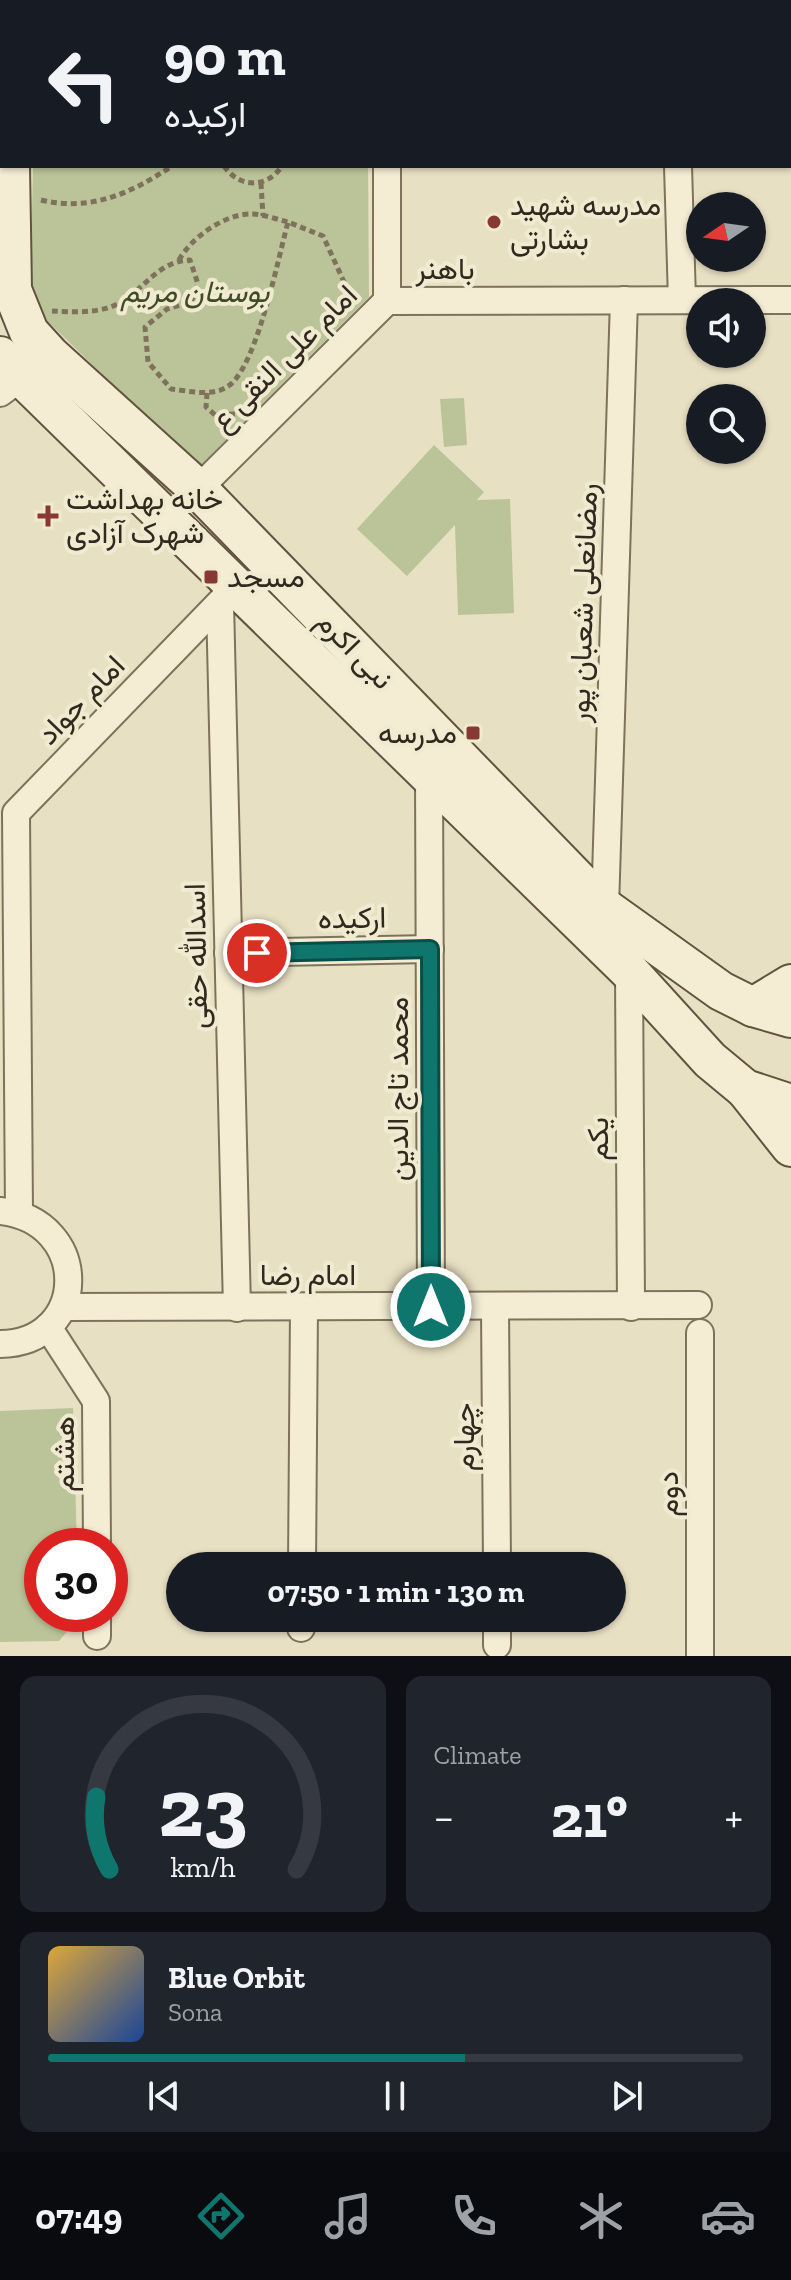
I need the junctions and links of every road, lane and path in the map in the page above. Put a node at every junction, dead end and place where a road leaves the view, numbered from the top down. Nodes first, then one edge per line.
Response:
1 (10, 168) edge
2 (169, 168) edge
3 (226, 168) edge
4 (280, 168) edge
5 (387, 168) edge
6 (678, 168) edge
7 (261, 183) junction
8 (32, 198) dead end
9 (263, 216) junction
10 (288, 222) junction
11 (178, 261) junction
12 (624, 300) junction
13 (682, 300) junction
14 (791, 300) edge
15 (387, 301) junction
16 (45, 311) dead end
17 (347, 319) dead end
18 (50, 355) junction
19 (7, 375) edge
20 (207, 393) junction
21 (242, 413) dead end
22 (198, 489) junction
23 (228, 594) junction
24 (429, 774) junction
25 (8, 813) edge
26 (605, 908) junction
27 (430, 949) junction
28 (228, 953) junction
29 (629, 971) junction
30 (791, 984) edge
31 (753, 1007) junction
32 (791, 1018) edge
33 (791, 1031) edge
34 (791, 1079) edge
35 (745, 1089) junction
36 (791, 1104) edge
37 (791, 1147) edge
38 (10, 1212) edge
39 (698, 1305) dead end
40 (304, 1307) junction
41 (431, 1307) junction
42 (631, 1307) junction
43 (237, 1308) junction
44 (495, 1308) junction
45 (55, 1317) junction
46 (700, 1333) dead end
47 (0, 1344) edge
48 (97, 1528) edge
49 (302, 1552) edge
50 (497, 1552) edge
51 (497, 1632) edge
52 (497, 1645) dead end
53 (700, 1656) edge

1 - 18 street, نبی اکرم
2 - 8 path
3 - 7 path
4 - 7 path
5 - 15 street, امام علی النقی ع
6 - 13 street
7 - 9 path
9 - 10 path
9 - 11 path
10 - 17 path
10 - 20 path
11 - 16 path
11 - 20 path
12 - 13 street, باهنر
12 - 15 street, باهنر
12 - 26 street, رمضانعلی شعبان پور
13 - 14 street, باهنر
15 - 22 street, امام علی النقی ع
18 - 19 street
18 - 22 street, نبی اکرم
19 - 23 street, نبی اکرم
20 - 21 path
22 - 26 street, نبی اکرم
23 - 24 street, نبی اکرم
23 - 25 street, امام جواد
23 - 28 street, اسدالله حقی
24 - 27 street, محمد تاج الدین
24 - 29 street, نبی اکرم
25 - 38 street, امام جواد
26 - 31 street, نبی اکرم
27 - 28 street, ارکیده
27 - 41 street, محمد تاج الدین
28 - 43 street, اسدالله حقی
29 - 35 street, نبی اکرم
29 - 42 street, یکم
30 - 31 street
31 - 32 street, نبی اکرم
31 - 33 street
34 - 35 street
35 - 36 street, نبی اکرم
35 - 37 street
38 - 45 street
39 - 42 street, امام رضا
40 - 41 street, امام رضا
40 - 43 street, امام رضا
40 - 49 street
41 - 44 street, امام رضا
42 - 44 street, امام رضا
43 - 45 street, امام رضا
44 - 50 street, چهارم
45 - 47 street
45 - 48 street, هشتم
46 - 53 street, دوم
51 - 52 street

